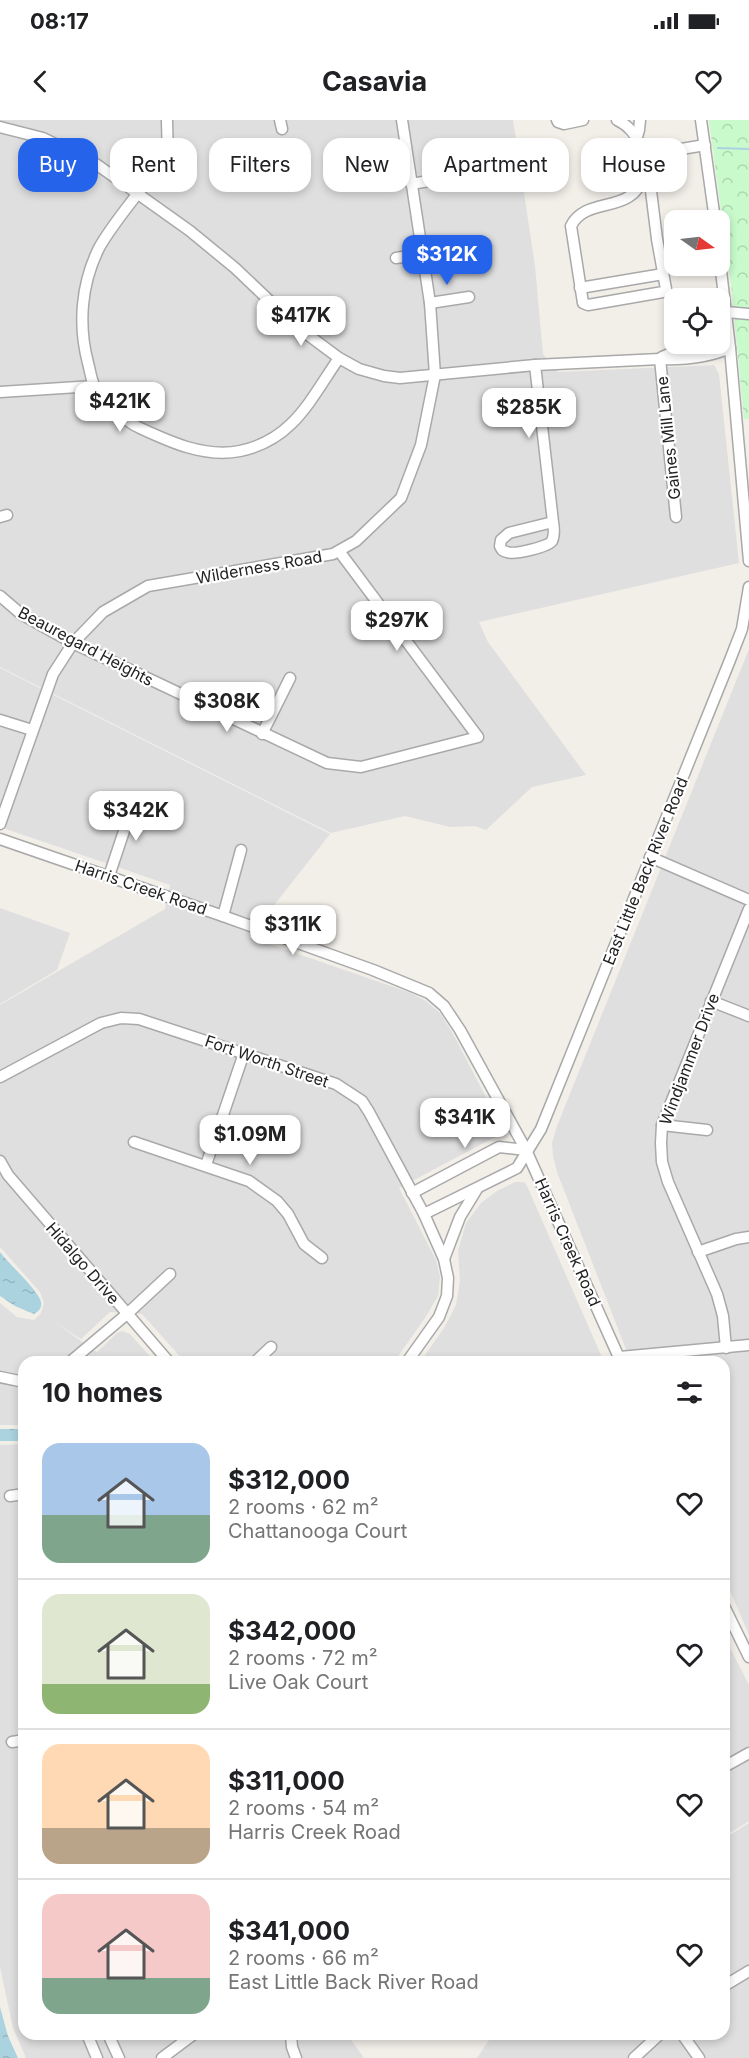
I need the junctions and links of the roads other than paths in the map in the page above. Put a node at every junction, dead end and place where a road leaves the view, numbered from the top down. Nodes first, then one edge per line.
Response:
1 (166, 120) edge
2 (402, 120) edge
3 (556, 120) edge
4 (583, 120) edge
5 (617, 120) edge
6 (640, 120) edge
7 (701, 120) edge
8 (0, 127) edge
9 (636, 137) joint
10 (705, 145) junction
11 (687, 148) edge
12 (422, 181) edge
13 (411, 183) junction
14 (634, 192) edge
15 (651, 192) edge
16 (139, 193) junction
17 (714, 210) edge
18 (422, 254) junction
19 (396, 258) dead end
20 (663, 274) junction
21 (580, 288) junction
22 (469, 297) dead end
23 (430, 303) junction
24 (730, 312) edge
25 (749, 314) edge
26 (730, 348) edge
27 (715, 354) edge
28 (339, 358) junction
29 (660, 359) junction
30 (535, 365) junction
31 (435, 375) junction
32 (94, 386) junction
33 (0, 392) edge
34 (676, 517) dead end
35 (553, 522) junction
36 (339, 551) junction
37 (749, 561) edge
38 (749, 587) edge
39 (0, 596) edge
40 (745, 630) edge
41 (73, 643) junction
42 (290, 678) dead end
43 (0, 720) edge
44 (32, 730) junction
45 (262, 734) junction
46 (135, 798) dead end
47 (0, 824) edge
48 (0, 839) edge
49 (241, 850) dead end
50 (650, 857) junction
51 (109, 876) junction
52 (749, 900) edge
53 (749, 909) edge
54 (223, 916) junction
55 (711, 1001) junction
56 (749, 1016) edge
57 (244, 1053) junction
58 (0, 1077) edge
59 (662, 1125) junction
60 (707, 1130) dead end
61 (134, 1142) dead end
62 (526, 1150) junction
63 (0, 1161) edge
64 (206, 1165) junction
65 (478, 1187) junction
66 (412, 1193) junction
67 (424, 1214) junction
68 (749, 1237) edge
69 (698, 1252) junction
70 (322, 1258) dead end
71 (444, 1259) junction
72 (170, 1274) dead end
73 (127, 1314) junction
74 (749, 1345) edge
75 (271, 1347) dead end
76 (726, 1348) junction
77 (77, 1356) edge
78 (164, 1356) edge
79 (261, 1356) edge
80 (412, 1356) edge
81 (619, 1356) edge
82 (656, 1356) edge
83 (0, 1377) edge
84 (18, 1381) edge
85 (18, 1495) edge
86 (10, 1496) dead end
87 (730, 1618) edge
88 (749, 1657) edge
89 (18, 1741) edge
90 (12, 1742) dead end
91 (749, 1753) edge
92 (730, 1764) edge
93 (749, 1971) edge
94 (730, 1982) edge
95 (90, 2040) edge
96 (111, 2040) edge
97 (186, 2040) edge
98 (291, 2040) edge
99 (654, 2040) edge
100 (686, 2040) edge
101 (97, 2058) edge
102 (119, 2058) edge
103 (162, 2058) edge
104 (296, 2058) edge
105 (634, 2058) edge
106 (699, 2058) edge

1 - 16 street
2 - 13 street, Wilderness Road
3 - 4 street
5 - 9 street
6 - 9 street
7 - 10 street
8 - 16 street
10 - 11 street
10 - 17 street
12 - 13 street
13 - 18 street, Wilderness Road
14 - 21 street
15 - 20 street
16 - 28 street
16 - 32 street
18 - 19 street
18 - 23 street, Wilderness Road
20 - 21 street
20 - 21 street
22 - 23 street
23 - 31 street, Wilderness Road
24 - 25 street
26 - 37 street
27 - 29 street
28 - 31 street
28 - 32 street
29 - 30 street
29 - 34 street, Gaines Mill Lane
30 - 31 street
30 - 35 street
31 - 36 street, Wilderness Road
32 - 33 street
35 - 35 street
36 - 41 street, Wilderness Road
36 - 45 street, Beauregard Heights
38 - 40 street, East Little Back River Road
39 - 41 street, Beauregard Heights
40 - 50 street, East Little Back River Road
41 - 44 street, Wilderness Road
41 - 45 street, Beauregard Heights
42 - 45 street
43 - 44 street
44 - 47 street, Wilderness Road
46 - 51 street
48 - 51 street, Harris Creek Road
49 - 54 street
50 - 52 street
50 - 62 street, East Little Back River Road
51 - 54 street, Harris Creek Road
53 - 55 street, Windjammer Drive
54 - 62 street, Harris Creek Road
55 - 56 street
55 - 59 street, Windjammer Drive
57 - 58 street, Fort Worth Street
57 - 64 street
57 - 66 street, Fort Worth Street
59 - 60 street
59 - 69 street, Windjammer Drive
61 - 64 street
62 - 65 street, East Little Back River Road
62 - 66 street
62 - 81 street, Harris Creek Road
63 - 73 street, Hidalgo Drive
64 - 70 street
65 - 67 street, East Little Back River Road
65 - 71 street
66 - 67 street, Fort Worth Street
67 - 71 street, Fort Worth Street
68 - 69 street
69 - 76 street, Windjammer Drive
71 - 80 street, Fort Worth Street
72 - 73 street
73 - 77 street
73 - 78 street, Hidalgo Drive
74 - 76 street
75 - 79 street
76 - 82 street
83 - 84 street
85 - 86 street
87 - 88 street
89 - 90 street
91 - 92 street
93 - 94 street
95 - 101 street
96 - 102 street
97 - 103 street
98 - 104 street
99 - 105 street
100 - 106 street

